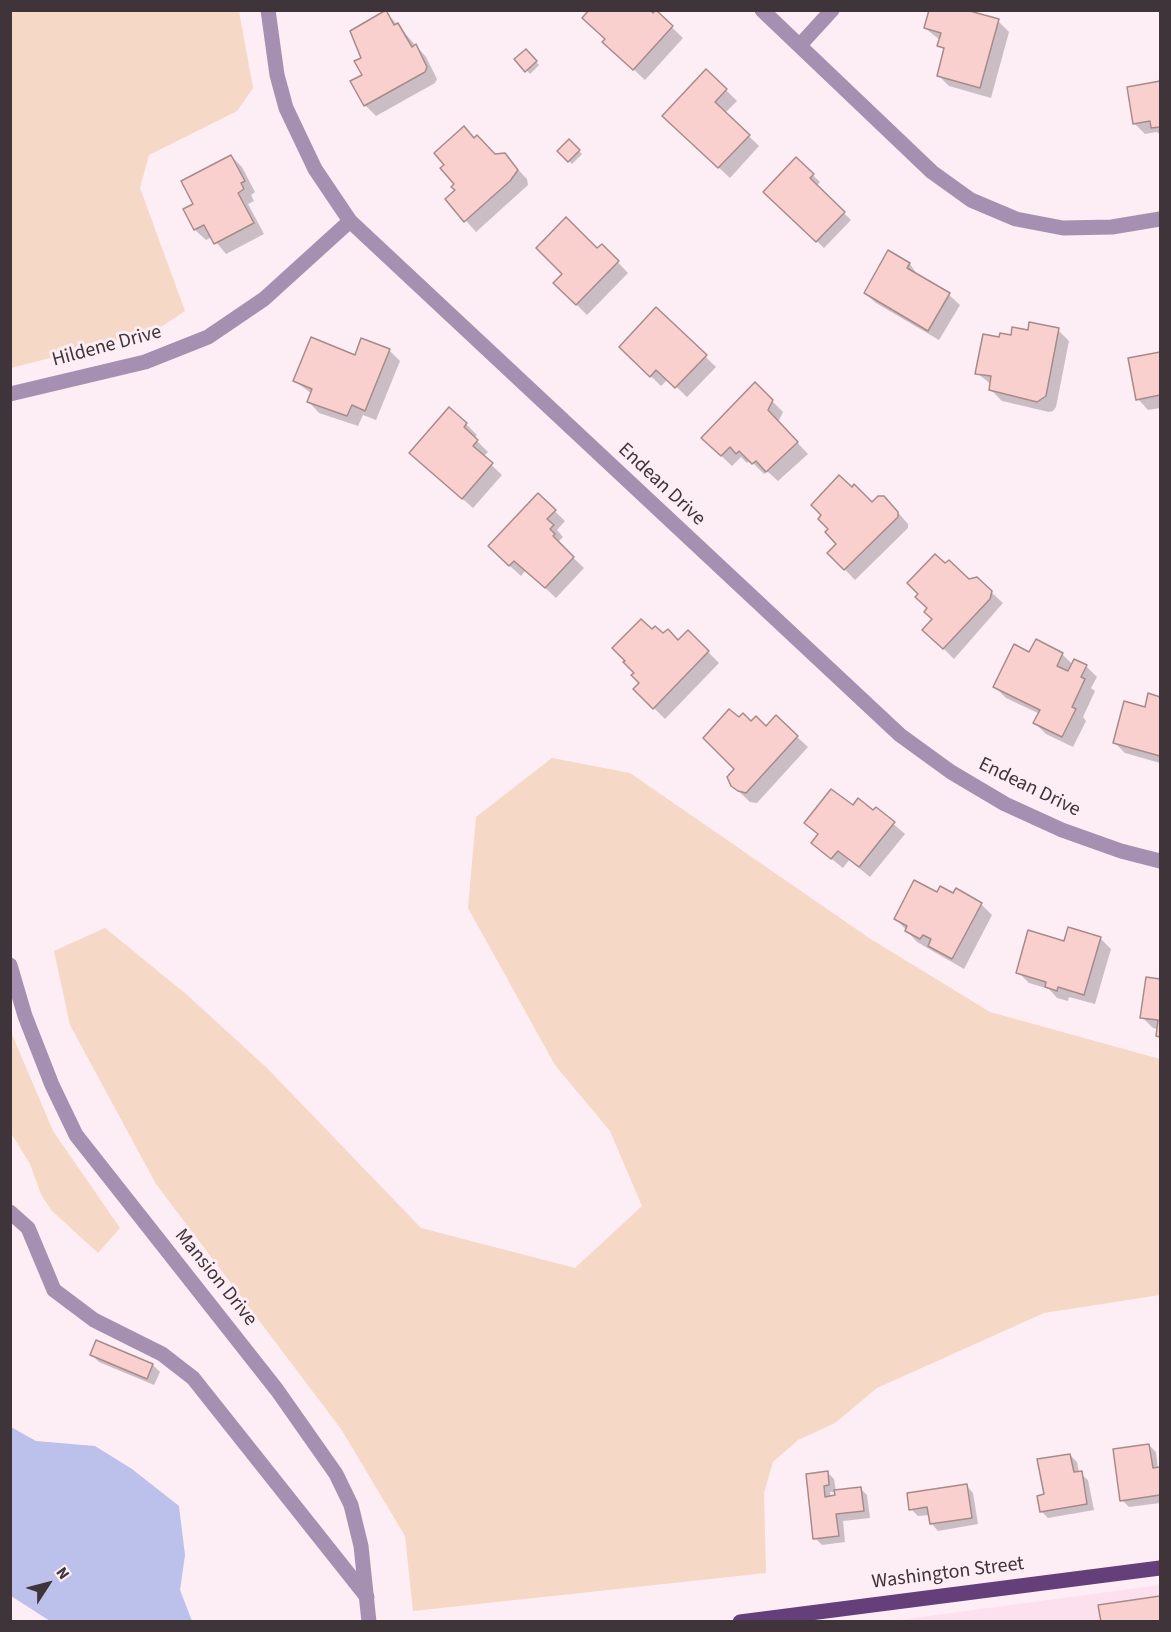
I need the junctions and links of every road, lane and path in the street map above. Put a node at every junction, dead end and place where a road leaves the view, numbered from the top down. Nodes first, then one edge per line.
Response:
1 (268, 10) edge
2 (762, 10) edge
3 (832, 10) edge
4 (800, 45) junction
5 (1161, 219) edge
6 (350, 221) junction
7 (10, 394) edge
8 (1161, 861) edge
9 (10, 965) edge
10 (10, 1212) edge
11 (1161, 1568) edge
12 (367, 1597) junction
13 (369, 1622) edge
14 (740, 1622) edge

1 - 6 street, Endean Drive
2 - 4 street
3 - 4 street
4 - 5 street
6 - 7 street, Hildene Drive
6 - 8 street, Endean Drive
9 - 12 street, Mansion Drive
10 - 12 street
11 - 14 main road, Washington Street
12 - 13 street, Mansion Drive

